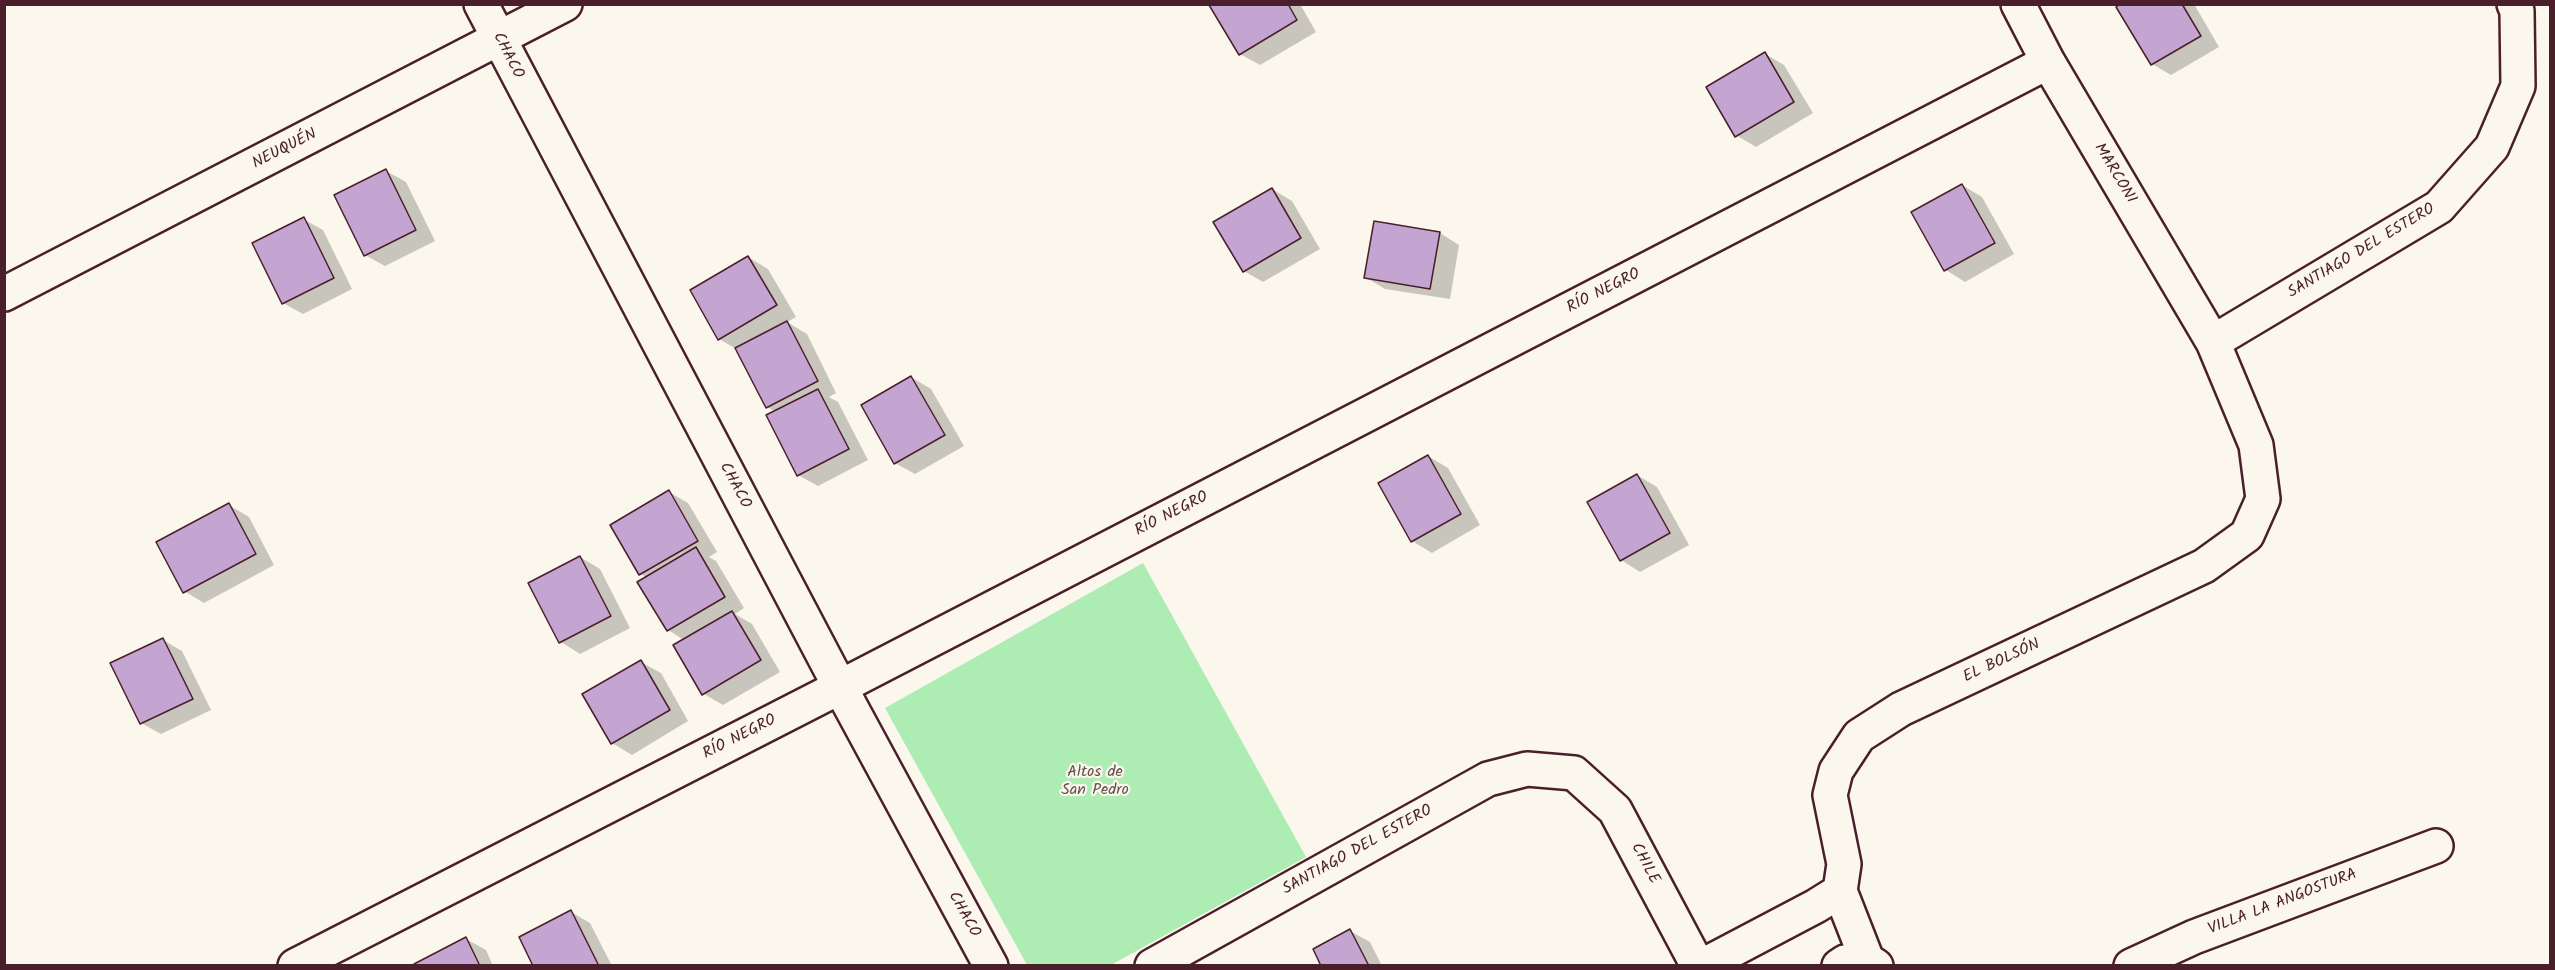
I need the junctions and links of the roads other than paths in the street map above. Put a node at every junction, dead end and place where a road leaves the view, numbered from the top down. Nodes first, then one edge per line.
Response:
1 (481, 4) edge
2 (565, 4) edge
3 (2018, 4) edge
4 (2514, 4) edge
5 (498, 40) junction
6 (2048, 62) junction
7 (4, 294) edge
8 (2213, 342) junction
9 (840, 687) junction
10 (1574, 774) joint
11 (2436, 846) dead end
12 (1840, 891) junction
13 (1861, 964) edge
14 (295, 966) edge
15 (991, 966) edge
16 (1152, 966) edge
17 (1700, 966) edge
18 (2131, 966) edge

1 - 5 street, CHACO
2 - 5 street, NEUQUÉN
3 - 6 street, MARCONI
4 - 8 street, SANTIAGO DEL ESTERO
5 - 7 street, NEUQUÉN
5 - 9 street, CHACO
6 - 8 street, MARCONI
6 - 9 street, RÍO NEGRO
8 - 12 street, EL BOLSÓN
9 - 14 street, RÍO NEGRO
9 - 15 street, CHACO
10 - 16 street, SANTIAGO DEL ESTERO
10 - 17 street, CHILE
11 - 18 street, VILLA LA ANGOSTURA
12 - 13 street
12 - 17 street

